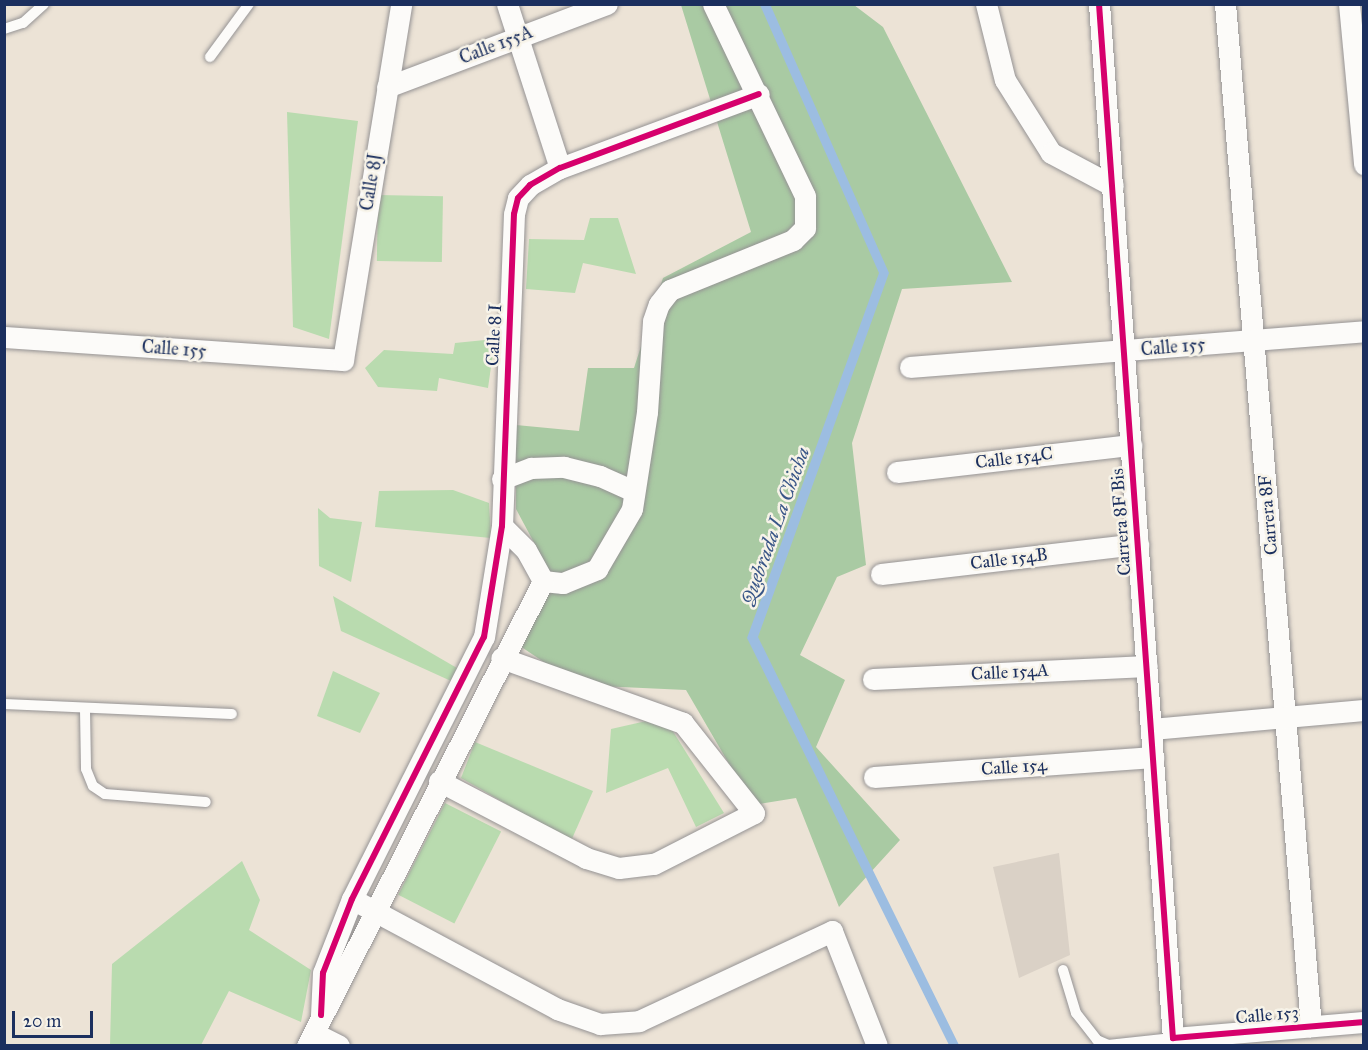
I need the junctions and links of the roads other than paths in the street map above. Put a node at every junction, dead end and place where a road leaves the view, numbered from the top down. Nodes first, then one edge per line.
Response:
1 (44, 4) edge
2 (249, 4) edge
3 (401, 4) edge
4 (507, 4) edge
5 (607, 4) edge
6 (713, 4) edge
7 (986, 4) edge
8 (1099, 4) edge
9 (1225, 4) edge
10 (1349, 4) edge
11 (4, 29) edge
12 (519, 35) junction
13 (210, 57) dead end
14 (387, 87) junction
15 (759, 94) junction
16 (1364, 164) edge
17 (560, 168) junction
18 (1113, 186) junction
19 (1364, 331) edge
20 (4, 337) edge
21 (1253, 340) junction
22 (1124, 351) junction
23 (343, 360) joint
24 (910, 367) dead end
25 (1131, 445) junction
26 (897, 472) dead end
27 (502, 479) junction
28 (634, 491) junction
29 (502, 526) junction
30 (1138, 544) junction
31 (880, 574) dead end
32 (543, 581) junction
33 (501, 658) junction
34 (1147, 666) junction
35 (873, 679) dead end
36 (4, 704) edge
37 (85, 710) junction
38 (1364, 710) edge
39 (232, 714) dead end
40 (1285, 717) junction
41 (1151, 729) junction
42 (1153, 757) junction
43 (874, 777) dead end
44 (439, 781) junction
45 (206, 802) dead end
46 (352, 898) junction
47 (376, 909) junction
48 (1062, 970) dead end
49 (1364, 1022) edge
50 (1311, 1026) junction
51 (314, 1031) edge
52 (1173, 1038) junction
53 (1108, 1045) edge
54 (339, 1046) edge
55 (877, 1046) edge

1 - 11 lane
2 - 13 lane
3 - 14 street, Calle 8J
4 - 12 street
5 - 12 street, Calle 155A
6 - 15 street
7 - 18 street
8 - 18 street, Carrera 8F Bis
9 - 21 street, Carrera 8F
10 - 16 street
12 - 14 street, Calle 155A
12 - 17 street
14 - 23 street, Calle 8J
15 - 17 street, Calle 8 I
15 - 28 street
17 - 27 street, Calle 8 I
18 - 22 street, Carrera 8F Bis
19 - 21 street, Calle 155
20 - 23 street, Calle 155
21 - 22 street, Calle 155
21 - 40 street, Carrera 8F
22 - 24 street, Calle 155
22 - 25 street, Carrera 8F Bis
25 - 26 street, Calle 154C
25 - 30 street, Carrera 8F Bis
27 - 28 street
27 - 29 street, Calle 8 I
28 - 32 street
29 - 32 street
29 - 46 street, Calle 8 I
30 - 31 street, Calle 154B
30 - 34 street, Carrera 8F Bis
32 - 33 street
33 - 44 street
33 - 44 street
34 - 35 street, Calle 154A
34 - 41 street, Carrera 8F Bis
36 - 37 lane
37 - 39 lane
37 - 45 lane
38 - 40 street
40 - 41 street
40 - 50 street, Carrera 8F
41 - 42 street, Carrera 8F Bis
42 - 43 street, Calle 154
42 - 52 street, Carrera 8F Bis
44 - 47 street
46 - 47 street
46 - 51 street, Calle 8 I
47 - 51 street
47 - 55 street
48 - 53 lane
49 - 50 street, Calle 153
50 - 52 street, Calle 153
51 - 54 street
52 - 53 lane, Calle 153

